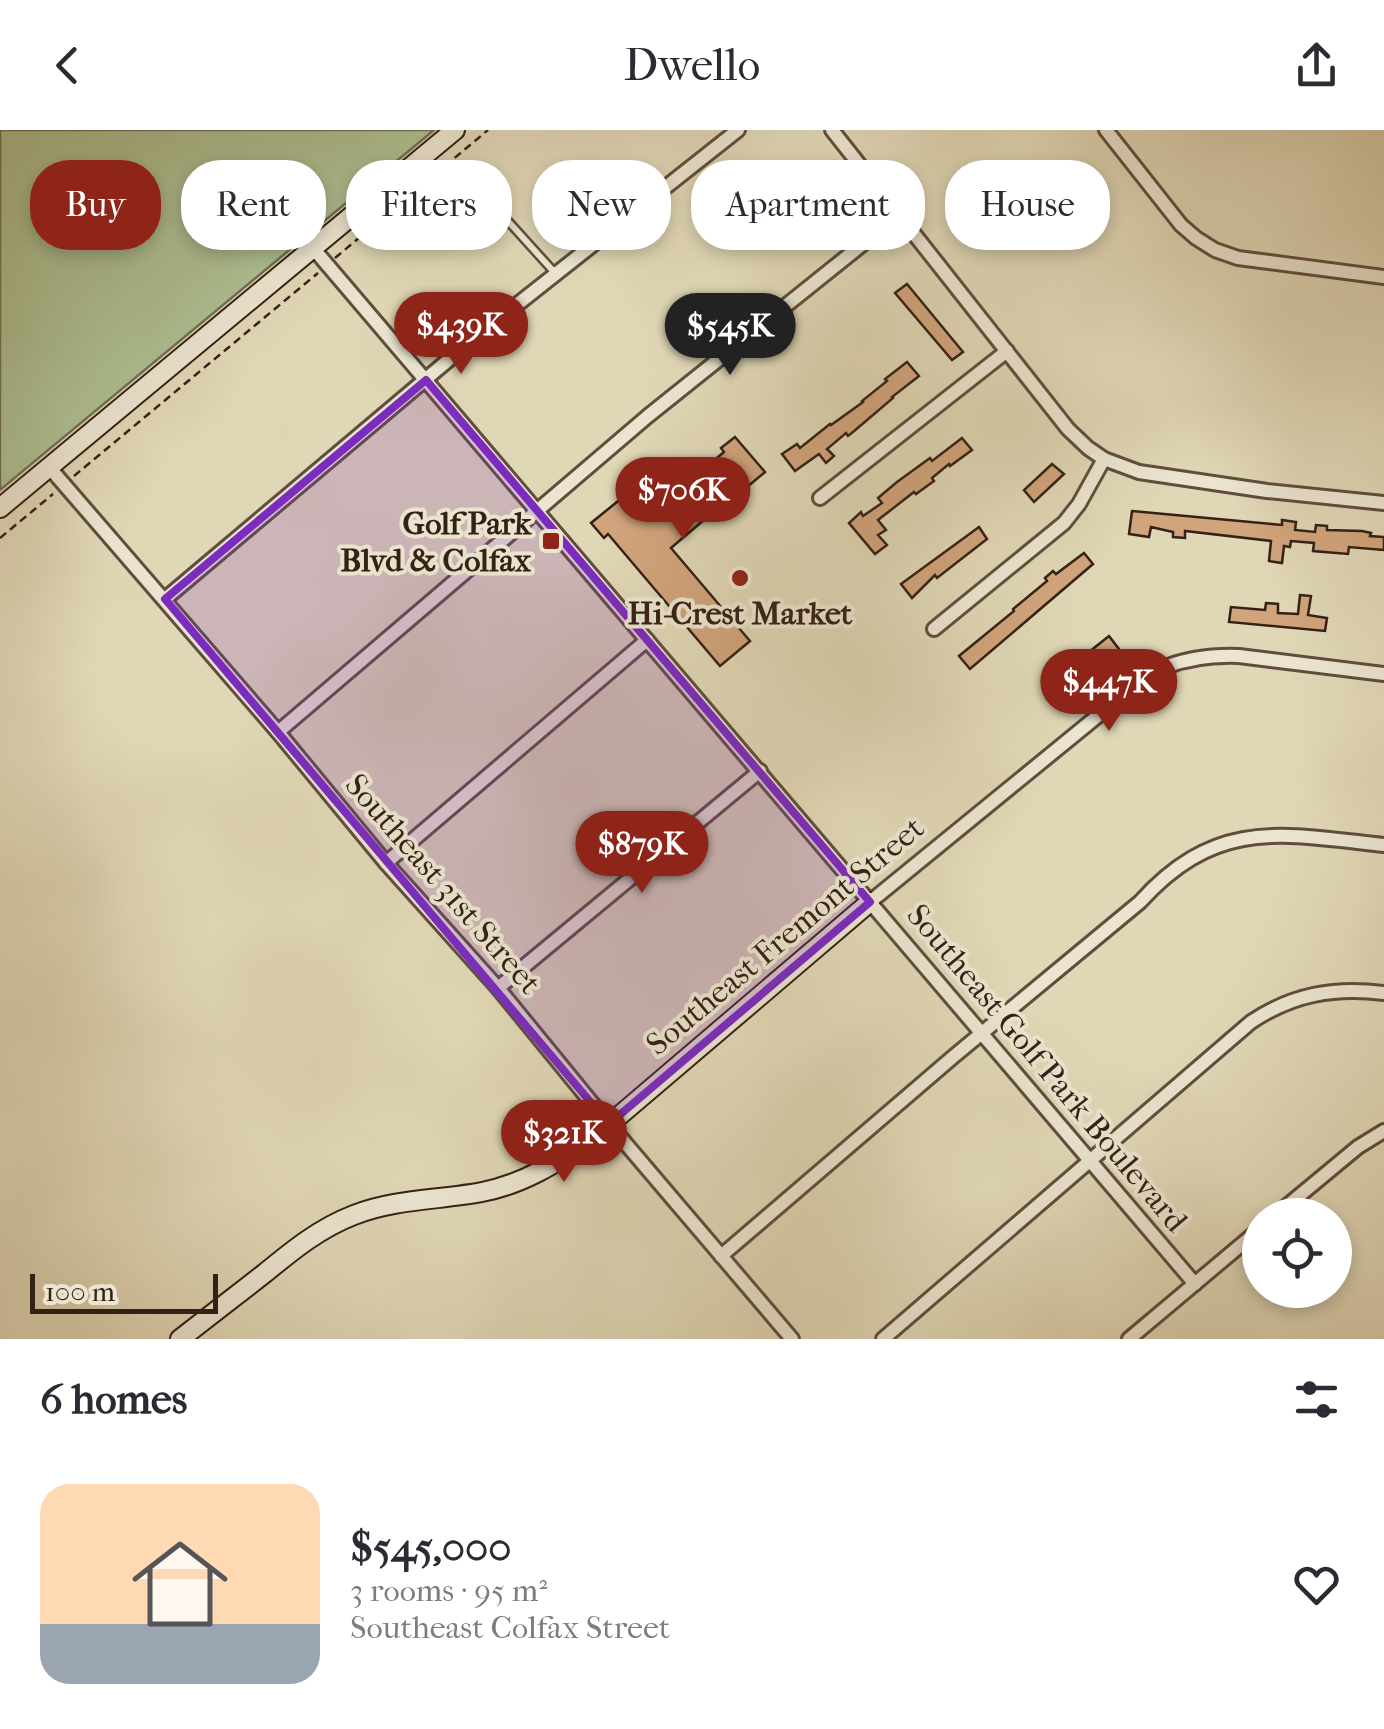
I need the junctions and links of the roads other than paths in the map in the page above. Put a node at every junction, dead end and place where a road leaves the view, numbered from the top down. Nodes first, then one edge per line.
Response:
1 (455, 130) edge
2 (738, 130) edge
3 (832, 130) edge
4 (1106, 130) edge
5 (855, 160) edge
6 (512, 224) edge
7 (326, 238) edge
8 (925, 248) edge
9 (312, 250) edge
10 (316, 250) edge
11 (856, 250) edge
12 (556, 274) junction
13 (1384, 278) edge
14 (1007, 351) junction
15 (426, 380) junction
16 (1104, 459) junction
17 (49, 467) junction
18 (820, 498) dead end
19 (1384, 504) edge
20 (0, 508) edge
21 (537, 510) junction
22 (164, 599) junction
23 (934, 629) dead end
24 (648, 640) junction
25 (1384, 674) edge
26 (278, 732) junction
27 (760, 771) junction
28 (1384, 846) edge
29 (386, 864) junction
30 (870, 902) junction
31 (498, 988) junction
32 (1384, 993) edge
33 (982, 1032) junction
34 (609, 1124) junction
35 (1383, 1133) edge
36 (1090, 1160) junction
37 (1296, 1198) edge
38 (1242, 1244) edge
39 (721, 1256) junction
40 (1195, 1284) junction
41 (180, 1339) edge
42 (792, 1339) edge
43 (882, 1339) edge
44 (1129, 1339) edge

1 - 7 street
2 - 12 street
3 - 5 street
4 - 13 street
6 - 12 lane
8 - 14 street
9 - 17 street
10 - 15 street, Southeast Golf Park Boulevard
11 - 21 street
12 - 15 street
14 - 16 street
14 - 18 street
15 - 21 street, Southeast Golf Park Boulevard
15 - 22 street
16 - 19 street
16 - 23 street
17 - 20 street
17 - 22 street, Southeast 31st Street
21 - 24 street, Southeast Golf Park Boulevard
21 - 26 street
22 - 26 street, Southeast 31st Street
24 - 27 street, Southeast Golf Park Boulevard
24 - 29 street
25 - 30 street, Southeast Fremont Street
26 - 29 street, Southeast 31st Street
27 - 30 street, Southeast Golf Park Boulevard
27 - 31 street
28 - 33 street
29 - 31 street, Southeast 31st Street
30 - 33 street, Southeast Golf Park Boulevard
30 - 34 street, Southeast Fremont Street
31 - 34 street, Southeast 31st Street
32 - 36 street
33 - 36 street, Southeast Golf Park Boulevard
33 - 39 street
34 - 39 street, Southeast 31st Street
34 - 41 street, Southeast Fremont Street
35 - 37 street
36 - 40 street, Southeast Golf Park Boulevard
36 - 43 street
38 - 40 street
39 - 42 street, Southeast 31st Street
40 - 44 street

